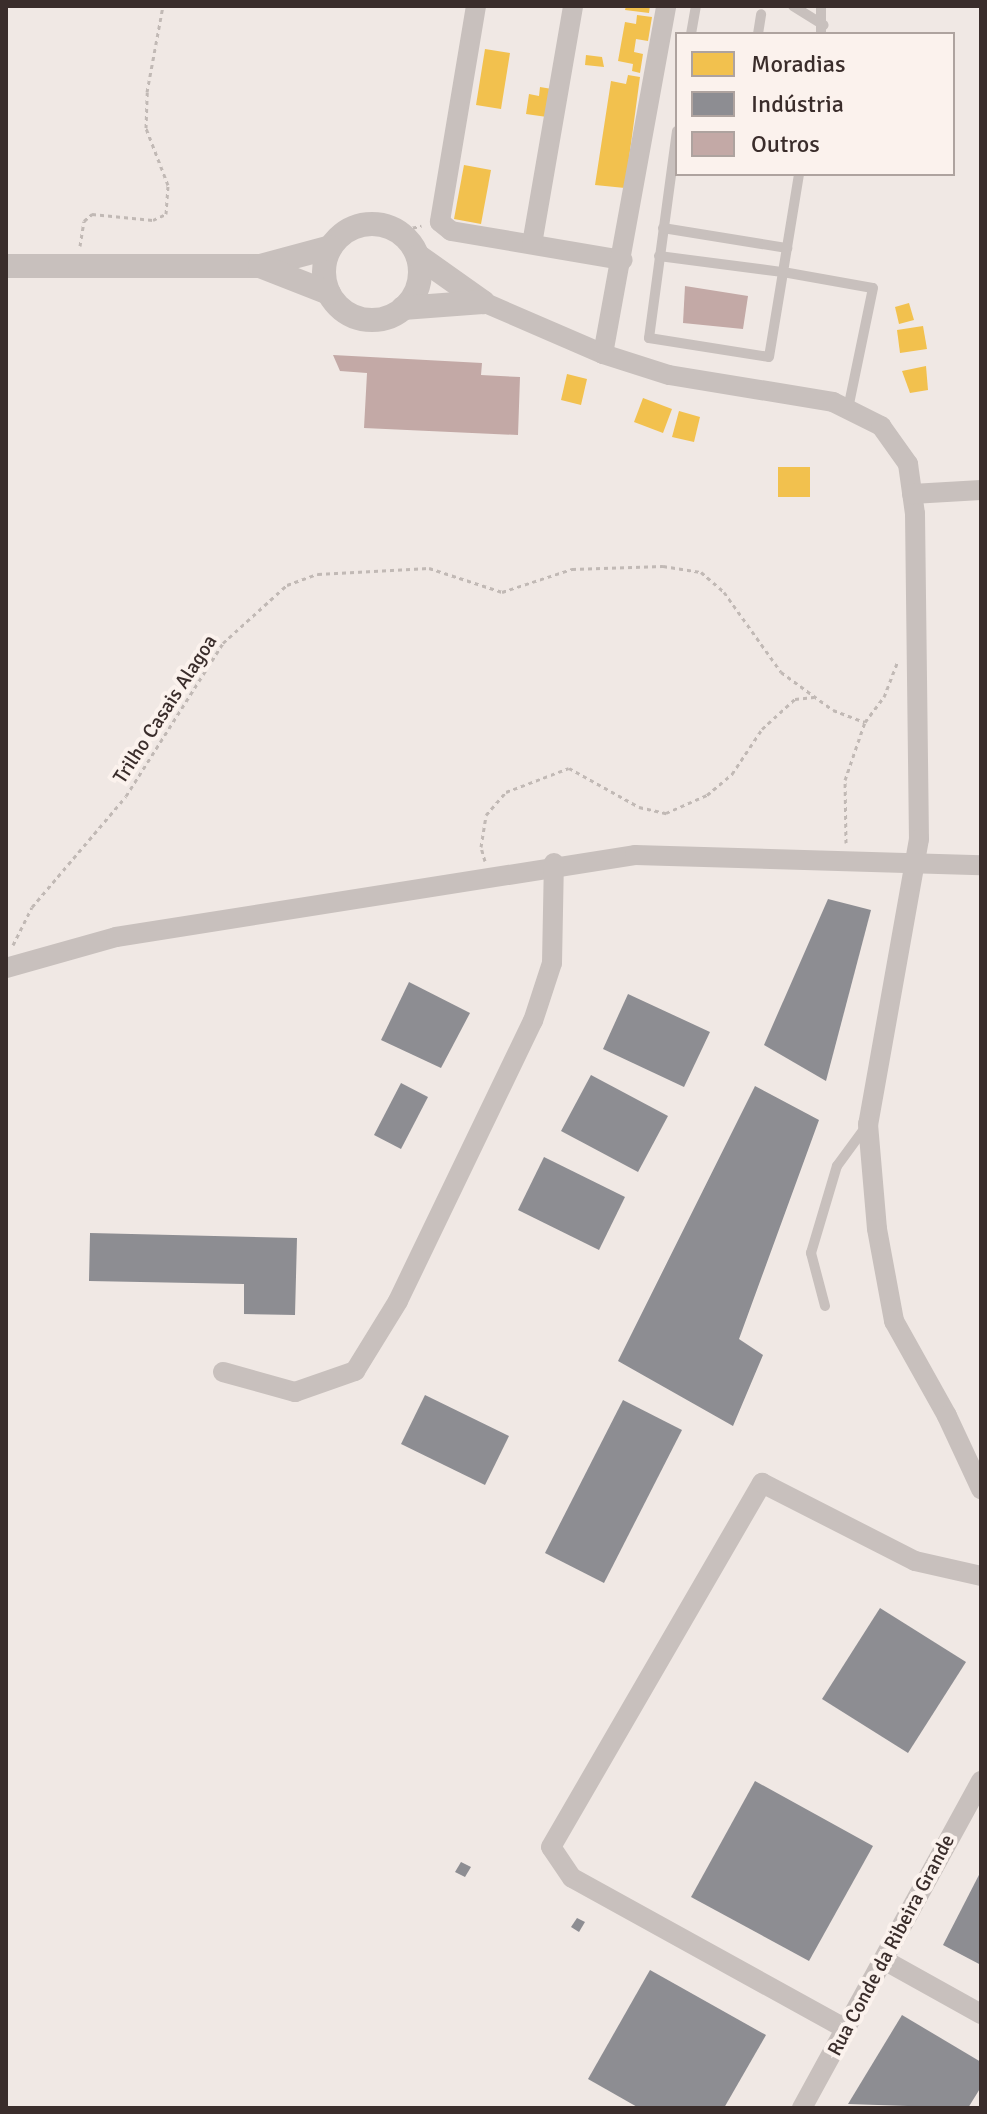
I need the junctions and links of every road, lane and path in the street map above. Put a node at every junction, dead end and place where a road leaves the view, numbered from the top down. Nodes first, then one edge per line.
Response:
1 (163, 6) edge
2 (476, 6) edge
3 (573, 6) edge
4 (666, 6) edge
5 (696, 6) edge
6 (793, 6) edge
7 (821, 6) edge
8 (761, 14) dead end
9 (822, 29) edge
10 (691, 32) edge
11 (758, 32) edge
12 (675, 145) edge
13 (799, 176) edge
14 (440, 222) junction
15 (663, 228) junction
16 (397, 231) junction
17 (532, 244) junction
18 (331, 247) junction
19 (787, 248) junction
20 (418, 256) junction
21 (659, 256) junction
22 (623, 260) junction
23 (6, 266) edge
24 (81, 266) junction
25 (260, 266) junction
26 (783, 272) junction
27 (329, 293) junction
28 (483, 302) junction
29 (403, 308) junction
30 (603, 354) junction
31 (848, 409) junction
32 (981, 490) edge
33 (912, 494) junction
34 (915, 637) junction
35 (816, 696) junction
36 (865, 722) junction
37 (869, 862) junction
38 (554, 863) junction
39 (916, 863) junction
40 (981, 865) edge
41 (490, 876) junction
42 (6, 959) edge
43 (6, 968) edge
44 (868, 1124) junction
45 (825, 1306) dead end
46 (223, 1372) dead end
47 (981, 1489) edge
48 (981, 1576) edge
49 (981, 1781) edge
50 (884, 1960) junction
51 (981, 2014) edge
52 (846, 2029) junction
53 (802, 2108) edge

1 - 24 path
2 - 14 street
3 - 17 street
4 - 22 street
5 - 10 lane
6 - 9 lane
7 - 9 lane
8 - 11 lane
12 - 15 lane
13 - 19 lane
14 - 16 path
14 - 17 street
15 - 19 lane
15 - 21 lane
16 - 18 street
16 - 20 street
17 - 22 street
18 - 25 street
18 - 27 street
19 - 26 lane
20 - 28 street
20 - 29 street
21 - 26 lane
21 - 26 lane
22 - 30 street
23 - 24 street
24 - 25 street
25 - 27 street
26 - 31 lane
27 - 29 street
28 - 29 street
28 - 30 street
30 - 31 street
31 - 33 street
32 - 33 street
33 - 34 street
34 - 36 path
34 - 39 street
35 - 36 path, Trilho Casais Alagoa
35 - 41 path
35 - 42 path, Trilho Casais Alagoa
36 - 37 path
37 - 38 street
37 - 39 street
38 - 41 street
38 - 46 street
39 - 40 street
39 - 44 street
41 - 43 street
44 - 45 lane
44 - 47 street
48 - 52 street
49 - 50 street, Rua Conde da Ribeira Grande
50 - 51 street
50 - 52 street, Rua Conde da Ribeira Grande
52 - 53 street, Rua Conde da Ribeira Grande

